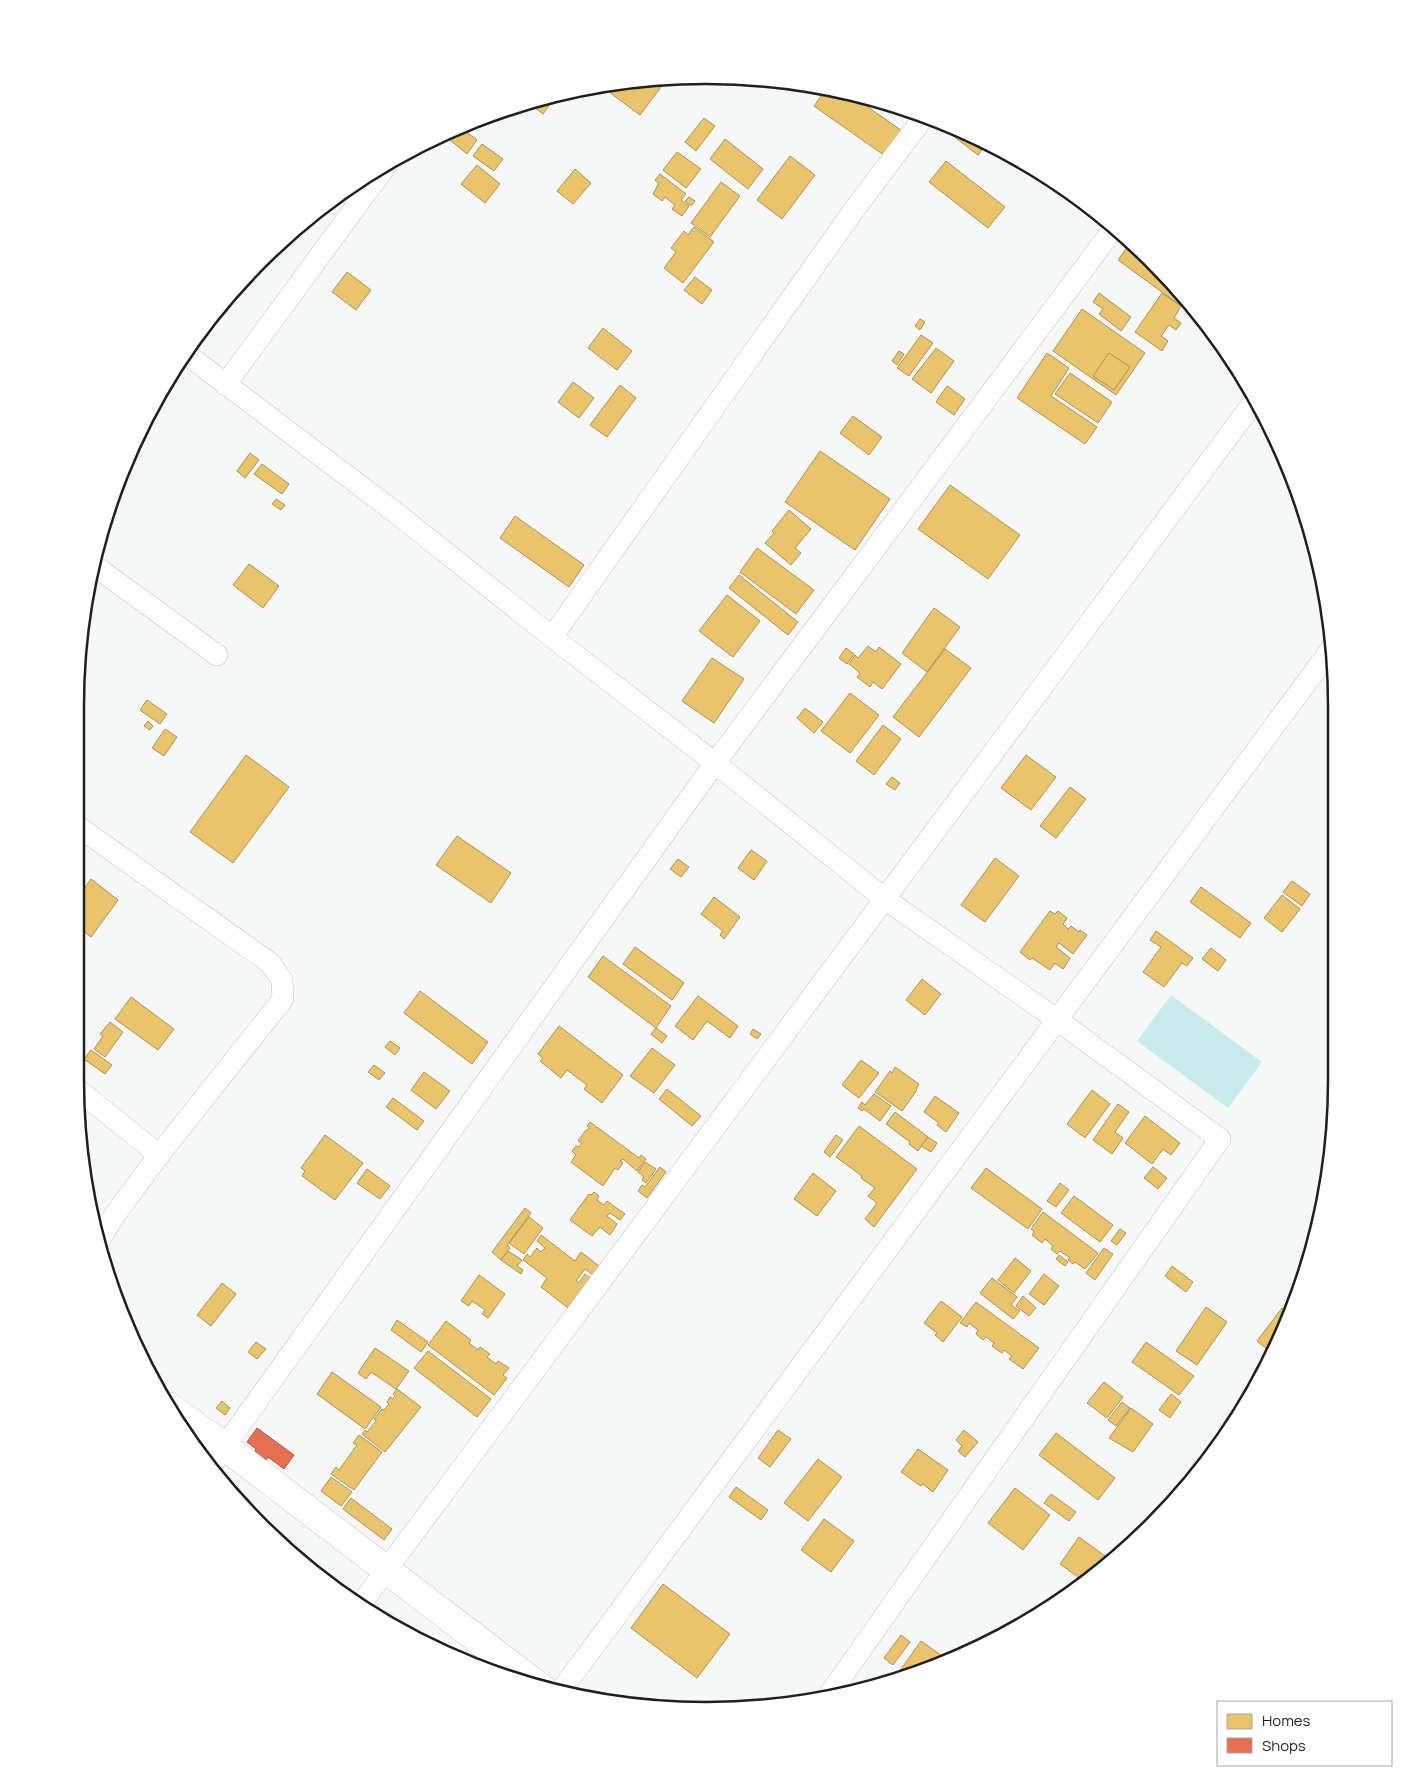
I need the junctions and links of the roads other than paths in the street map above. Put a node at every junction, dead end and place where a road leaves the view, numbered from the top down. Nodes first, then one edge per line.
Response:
1 (920, 122) edge
2 (377, 178) edge
3 (1110, 233) edge
4 (190, 358) edge
5 (226, 385) junction
6 (1251, 406) edge
7 (99, 570) edge
8 (552, 637) junction
9 (217, 655) dead end
10 (1326, 656) edge
11 (715, 763) junction
12 (84, 831) edge
13 (885, 899) junction
14 (1056, 1020) junction
15 (84, 1095) edge
16 (159, 1155) junction
17 (103, 1234) edge
18 (190, 1428) edge
19 (218, 1455) edge
20 (387, 1570) junction
21 (364, 1600) edge
22 (524, 1674) edge
23 (565, 1685) edge
24 (834, 1689) edge

1 - 8 street
2 - 5 street
3 - 11 street
4 - 5 street
5 - 8 street
6 - 13 street
7 - 9 street
8 - 11 street
10 - 14 street
11 - 13 street
11 - 19 street
12 - 16 street
13 - 14 street
13 - 20 street
14 - 23 street
14 - 24 street
15 - 16 street
16 - 17 street
18 - 19 street
19 - 20 street
20 - 21 street
20 - 22 street

